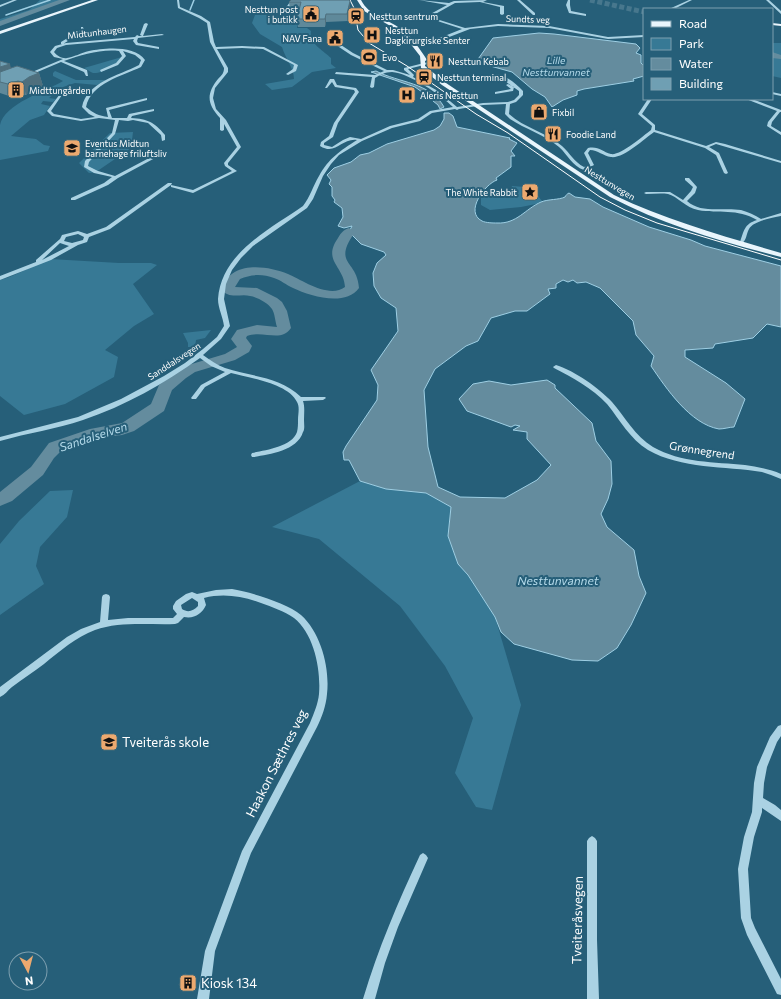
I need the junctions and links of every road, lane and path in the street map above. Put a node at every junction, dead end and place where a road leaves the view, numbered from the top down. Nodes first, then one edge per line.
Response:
1 (16, 0) edge
2 (79, 0) edge
3 (96, 0) edge
4 (178, 0) edge
5 (303, 0) edge
6 (359, 0) edge
7 (420, 0) edge
8 (486, 0) edge
9 (518, 0) edge
10 (569, 0) edge
11 (691, 0) edge
12 (767, 0) edge
13 (481, 2) junction
14 (448, 5) junction
15 (0, 6) edge
16 (673, 8) edge
17 (287, 10) dead end
18 (781, 13) edge
19 (502, 14) dead end
20 (534, 14) dead end
21 (585, 15) dead end
22 (146, 24) dead end
23 (0, 28) edge
24 (82, 28) dead end
25 (464, 29) junction
26 (0, 33) edge
27 (162, 35) dead end
28 (140, 36) junction
29 (643, 36) edge
30 (331, 40) dead end
31 (413, 42) junction
32 (62, 44) junction
33 (158, 48) dead end
34 (216, 48) junction
35 (120, 50) junction
36 (63, 60) junction
37 (424, 64) junction
38 (415, 66) junction
39 (426, 70) junction
40 (101, 71) dead end
41 (384, 72) junction
42 (336, 73) dead end
43 (288, 74) dead end
44 (341, 74) dead end
45 (371, 75) junction
46 (492, 75) dead end
47 (87, 76) dead end
48 (376, 76) junction
49 (20, 77) edge
50 (498, 78) dead end
51 (508, 83) junction
52 (424, 84) junction
53 (326, 87) dead end
54 (372, 87) dead end
55 (496, 93) dead end
56 (60, 95) dead end
57 (444, 98) junction
58 (146, 99) dead end
59 (649, 100) edge
60 (750, 100) edge
61 (757, 100) edge
62 (754, 102) junction
63 (508, 104) junction
64 (482, 107) junction
65 (457, 109) junction
66 (153, 110) dead end
67 (451, 110) junction
68 (780, 110) edge
69 (222, 116) junction
70 (100, 117) junction
71 (110, 119) junction
72 (117, 120) junction
73 (128, 120) junction
74 (222, 130) dead end
75 (653, 131) junction
76 (781, 134) edge
77 (163, 140) dead end
78 (361, 140) junction
79 (706, 147) junction
80 (153, 158) dead end
81 (780, 162) dead end
82 (726, 173) dead end
83 (116, 177) junction
84 (687, 179) dead end
85 (646, 193) dead end
86 (73, 199) dead end
87 (685, 203) junction
88 (781, 214) edge
89 (760, 220) junction
90 (685, 226) junction
91 (87, 236) junction
92 (61, 240) junction
93 (742, 242) junction
94 (76, 244) junction
95 (781, 254) edge
96 (36, 263) junction
97 (0, 278) edge
98 (200, 355) junction
99 (556, 367) dead end
100 (229, 372) junction
101 (194, 398) dead end
102 (323, 398) dead end
103 (300, 399) junction
104 (0, 439) edge
105 (254, 455) dead end
106 (781, 477) edge
107 (199, 596) junction
108 (106, 597) dead end
109 (182, 614) junction
110 (104, 624) junction
111 (0, 693) edge
112 (781, 729) edge
113 (759, 801) junction
114 (781, 816) edge
115 (592, 841) dead end
116 (423, 858) dead end
117 (781, 990) edge
118 (203, 999) edge
119 (369, 999) edge
120 (593, 999) edge

1 - 15 street
2 - 23 main road
3 - 26 main road
4 - 34 street
5 - 17 street
6 - 31 main road
7 - 14 street
8 - 13 street
9 - 20 street
10 - 21 street
11 - 16 street
12 - 18 street
13 - 14 street
13 - 19 street
14 - 25 street
22 - 28 street, Midtunhaugen
24 - 32 street
25 - 29 street, Sundts veg
25 - 31 street, Sundts veg
27 - 28 street, Midtunhaugen
28 - 32 street, Midtunhaugen
28 - 33 street, Midtunhaugen
30 - 41 street
31 - 37 main road
32 - 36 street, Midtunhaugen
34 - 43 street
34 - 69 street
35 - 36 street, Midtunhaugen
35 - 40 street, Midtunhaugen
35 - 70 street, Midtunhaugen
36 - 47 street, Midtunhaugen
36 - 49 street, Midtunhaugen
37 - 38 street
37 - 39 main road, Nesttunvegen
37 - 64 main road, Nesttunvegen
38 - 39 street, Nesttunvegen
38 - 52 street
39 - 64 main road, Nesttunvegen
41 - 48 street
41 - 52 street
42 - 45 street
44 - 45 street
45 - 48 street
46 - 51 street
48 - 54 street
50 - 51 street
51 - 55 street
51 - 63 street
52 - 57 street
53 - 78 street, Sanddalsvegen
56 - 70 street, Midtunhaugen
57 - 65 street
57 - 67 street
58 - 71 street
59 - 75 street
60 - 62 street
61 - 62 street
62 - 68 street
63 - 64 street
63 - 75 street
64 - 65 street, Sanddalsvegen
64 - 67 street, Sanddalsvegen
64 - 90 main road, Nesttunvegen
65 - 67 street, Sanddalsvegen
66 - 73 street, Midtunhaugen
67 - 78 street, Sanddalsvegen
68 - 76 street
69 - 74 street
69 - 91 street
70 - 71 street, Midtunhaugen
71 - 72 street, Midtunhaugen
72 - 73 street, Midtunhaugen
72 - 83 street
73 - 77 street, Midtunhaugen
75 - 79 street
78 - 98 street, Sanddalsvegen
79 - 81 street
79 - 82 street
80 - 83 street
83 - 86 street
84 - 87 street
85 - 87 street
87 - 89 street
88 - 89 street
89 - 93 street
90 - 93 main road, Nesttunvegen
90 - 95 main road, Nesttunvegen
91 - 92 street
91 - 94 street
92 - 94 street
92 - 96 street
93 - 95 main road, Nesttunvegen
94 - 96 street
96 - 97 street
98 - 100 street
98 - 104 street, Sanddalsvegen
99 - 106 street, Grønnegrend
100 - 101 street
100 - 103 street
102 - 103 street
103 - 105 street
107 - 109 street
107 - 109 street, Haakon Sæthres veg
107 - 118 street, Haakon Sæthres veg
108 - 110 street
109 - 110 street
110 - 111 street
112 - 113 street
113 - 114 street
113 - 117 street
115 - 120 street, Tveiteråsvegen
116 - 119 street

